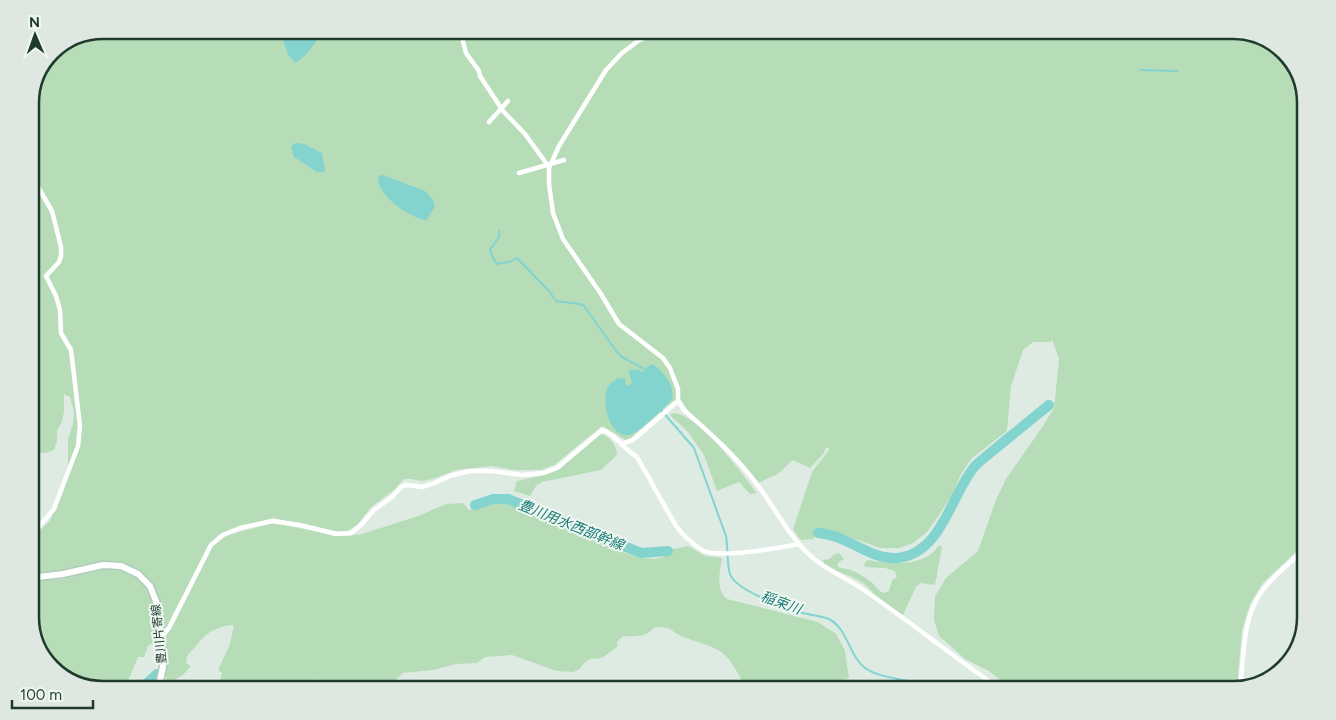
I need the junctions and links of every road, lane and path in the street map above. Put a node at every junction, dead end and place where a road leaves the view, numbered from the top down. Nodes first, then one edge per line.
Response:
1 (462, 39) edge
2 (643, 39) edge
3 (508, 101) dead end
4 (489, 122) dead end
5 (564, 160) dead end
6 (549, 168) junction
7 (519, 173) dead end
8 (39, 189) edge
9 (678, 401) junction
10 (621, 444) junction
11 (39, 526) edge
12 (799, 544) junction
13 (1297, 557) edge
14 (39, 577) edge
15 (161, 637) junction
16 (160, 681) edge
17 (988, 681) edge
18 (1241, 681) edge

1 - 6 street
2 - 6 street
3 - 4 street, bridge
5 - 7 street, bridge
6 - 9 street
8 - 11 street
9 - 10 street
9 - 12 street
10 - 12 street
10 - 15 street
12 - 17 street
13 - 18 street
14 - 15 main road, 豊川片寄線
15 - 16 main road, 豊川片寄線

